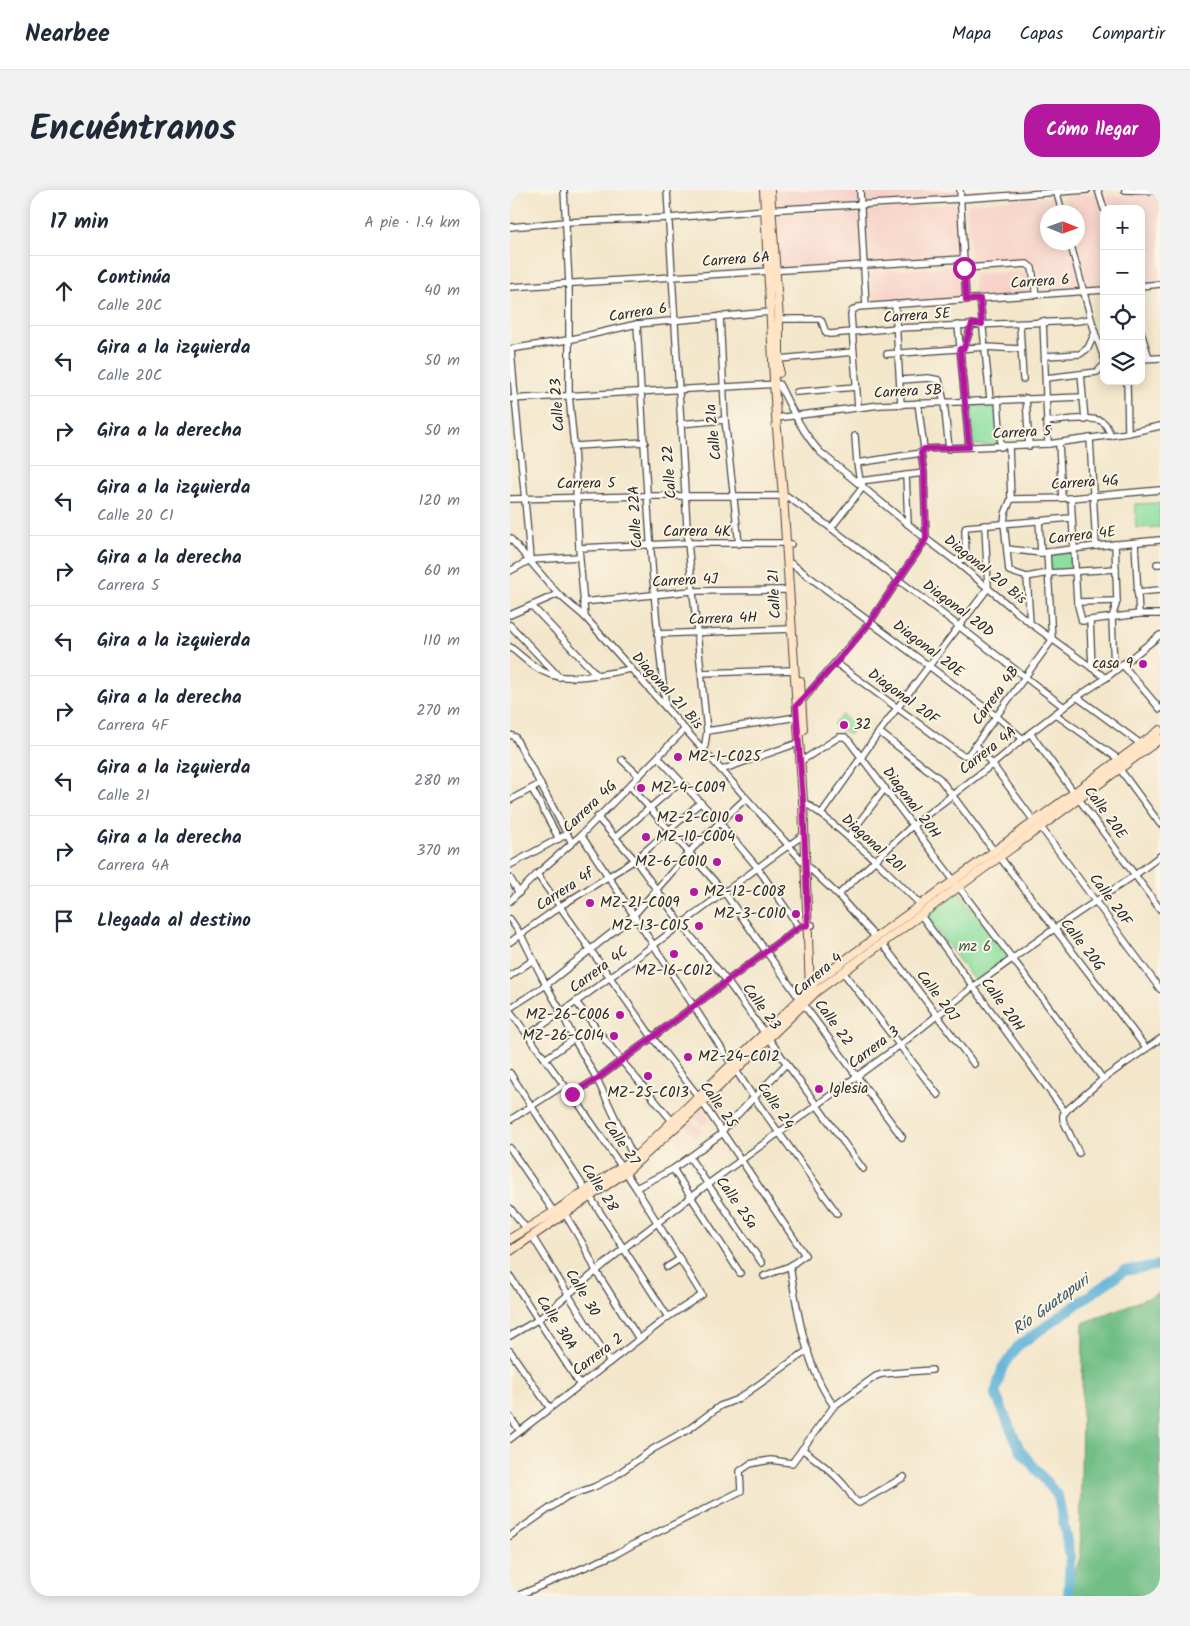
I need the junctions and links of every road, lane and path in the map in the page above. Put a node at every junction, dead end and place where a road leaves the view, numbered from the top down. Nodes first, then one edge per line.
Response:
1 (564, 190) edge
2 (667, 190) edge
3 (764, 190) edge
4 (770, 190) edge
5 (860, 190) edge
6 (960, 190) edge
7 (1087, 190) edge
8 (1098, 190) edge
9 (1125, 190) edge
10 (1056, 191) edge
11 (1160, 191) edge
12 (960, 200) junction
13 (1060, 205) edge
14 (1103, 205) edge
15 (861, 206) junction
16 (768, 210) junction
17 (669, 218) junction
18 (566, 222) junction
19 (510, 227) edge
20 (1072, 250) edge
21 (963, 259) junction
22 (864, 266) junction
23 (964, 268) junction
24 (772, 270) junction
25 (672, 278) junction
26 (569, 283) junction
27 (1160, 284) edge
28 (1145, 286) edge
29 (510, 287) edge
30 (1100, 290) edge
31 (1083, 292) junction
32 (1036, 295) junction
33 (980, 299) junction
34 (966, 300) junction
35 (895, 304) junction
36 (866, 306) junction
37 (771, 312) junction
38 (720, 316) junction
39 (779, 319) junction
40 (1090, 319) junction
41 (674, 320) junction
42 (1043, 322) junction
43 (637, 324) junction
44 (972, 324) junction
45 (982, 324) junction
46 (958, 325) junction
47 (1020, 327) dead end
48 (897, 328) junction
49 (852, 332) junction
50 (1095, 333) junction
51 (568, 340) junction
52 (1143, 340) edge
53 (985, 347) junction
54 (1100, 347) edge
55 (962, 348) junction
56 (510, 349) edge
57 (1020, 349) junction
58 (853, 352) junction
59 (898, 352) junction
60 (887, 354) dead end
61 (1045, 356) junction
62 (1145, 358) edge
63 (1149, 358) junction
64 (1160, 358) edge
65 (779, 359) junction
66 (1100, 369) edge
67 (1081, 374) junction
68 (1046, 378) junction
69 (1023, 379) dead end
70 (901, 380) junction
71 (777, 384) junction
72 (1127, 385) edge
73 (722, 387) junction
74 (856, 387) junction
75 (678, 390) junction
76 (641, 392) junction
77 (797, 392) dead end
78 (569, 395) junction
79 (1082, 397) junction
80 (1026, 398) junction
81 (512, 399) edge
82 (998, 399) junction
83 (1046, 399) junction
84 (990, 400) junction
85 (966, 401) junction
86 (944, 402) junction
87 (918, 403) junction
88 (901, 404) junction
89 (858, 407) junction
90 (795, 416) junction
91 (779, 417) junction
92 (725, 420) junction
93 (1085, 420) junction
94 (1046, 422) junction
95 (680, 424) junction
96 (1160, 426) edge
97 (1128, 434) junction
98 (855, 436) dead end
99 (1111, 436) junction
100 (1090, 438) junction
101 (645, 442) junction
102 (1059, 443) junction
103 (1048, 444) junction
104 (574, 446) junction
105 (1029, 446) junction
106 (969, 447) junction
107 (1001, 447) junction
108 (1009, 447) junction
109 (948, 449) junction
110 (922, 451) junction
111 (856, 463) junction
112 (924, 472) junction
113 (906, 475) junction
114 (860, 481) junction
115 (863, 487) junction
116 (1160, 490) edge
117 (647, 496) junction
118 (684, 496) junction
119 (733, 496) junction
120 (785, 496) junction
121 (1093, 496) junction
122 (577, 497) junction
123 (526, 498) junction
124 (1062, 498) junction
125 (1071, 498) junction
126 (510, 499) edge
127 (1011, 499) junction
128 (1072, 518) junction
129 (1039, 521) junction
130 (1004, 523) junction
131 (908, 524) junction
132 (985, 524) junction
133 (831, 528) junction
134 (510, 538) edge
135 (926, 539) junction
136 (1160, 540) edge
137 (688, 543) junction
138 (788, 543) junction
139 (1135, 543) junction
140 (650, 544) junction
141 (739, 544) junction
142 (1115, 544) junction
143 (1096, 546) junction
144 (579, 548) junction
145 (1074, 548) junction
146 (1007, 549) junction
147 (1044, 553) junction
148 (580, 557) junction
149 (530, 560) junction
150 (954, 560) junction
151 (792, 564) junction
152 (1116, 569) junction
153 (510, 571) edge
154 (1075, 572) junction
155 (1048, 573) junction
156 (1027, 577) junction
157 (899, 580) junction
158 (988, 588) junction
159 (788, 590) junction
160 (1160, 590) edge
161 (691, 591) junction
162 (1138, 592) junction
163 (558, 594) junction
164 (654, 595) junction
165 (1117, 601) junction
166 (582, 602) junction
167 (1077, 602) junction
168 (532, 606) junction
169 (1139, 614) junction
170 (1160, 614) edge
171 (510, 615) edge
172 (585, 617) junction
173 (1112, 618) junction
174 (1090, 620) junction
175 (870, 622) junction
176 (1030, 623) junction
177 (510, 624) edge
178 (959, 625) junction
179 (791, 629) junction
180 (696, 633) junction
181 (657, 634) junction
182 (1160, 635) edge
183 (1052, 640) junction
184 (510, 646) edge
185 (836, 663) junction
186 (1122, 664) junction
187 (929, 666) junction
188 (1092, 668) junction
189 (631, 669) junction
190 (794, 670) junction
191 (1114, 670) junction
192 (702, 674) junction
193 (597, 675) junction
194 (559, 676) junction
195 (1025, 677) junction
196 (1106, 678) junction
197 (1077, 697) junction
198 (799, 704) junction
199 (1064, 707) junction
200 (666, 708) junction
201 (897, 709) junction
202 (1160, 709) edge
203 (1055, 714) junction
204 (996, 716) junction
205 (797, 717) junction
206 (685, 729) junction
207 (1160, 730) edge
208 (707, 732) junction
209 (879, 732) junction
210 (1030, 733) junction
211 (510, 735) edge
212 (1023, 739) junction
213 (1160, 739) edge
214 (798, 744) junction
215 (1141, 744) junction
216 (976, 745) junction
217 (704, 751) junction
218 (956, 751) joint
219 (658, 757) junction
220 (862, 758) junction
221 (622, 760) dead end
222 (803, 760) junction
223 (992, 764) junction
224 (1120, 764) junction
225 (720, 770) junction
226 (639, 776) junction
227 (680, 782) junction
228 (540, 784) junction
229 (630, 786) junction
230 (885, 788) junction
231 (532, 789) junction
232 (952, 795) junction
233 (1077, 795) junction
234 (746, 798) junction
235 (510, 800) edge
236 (805, 802) junction
237 (700, 803) junction
238 (649, 808) junction
239 (821, 814) junction
240 (597, 818) junction
241 (1037, 823) junction
242 (720, 824) junction
243 (1160, 824) edge
244 (912, 826) junction
245 (670, 829) junction
246 (567, 834) junction
247 (805, 834) junction
248 (582, 835) junction
249 (616, 837) junction
250 (848, 837) junction
251 (559, 839) junction
252 (572, 842) junction
253 (788, 845) junction
254 (690, 853) junction
255 (996, 854) junction
256 (1160, 856) edge
257 (635, 860) junction
258 (875, 860) junction
259 (510, 865) edge
260 (807, 865) junction
261 (757, 867) junction
262 (537, 874) junction
263 (1135, 875) junction
264 (609, 877) junction
265 (510, 878) edge
266 (956, 884) junction
267 (657, 891) junction
268 (724, 892) junction
269 (519, 893) junction
270 (838, 895) junction
271 (510, 901) edge
272 (1095, 902) junction
273 (560, 907) junction
274 (1160, 909) edge
275 (921, 910) junction
276 (633, 916) junction
277 (510, 919) edge
278 (682, 924) junction
279 (810, 925) junction
280 (799, 927) junction
281 (1054, 929) junction
282 (521, 935) junction
283 (879, 941) junction
284 (510, 942) edge
285 (653, 946) junction
286 (591, 950) junction
287 (766, 951) junction
288 (1014, 958) junction
289 (533, 960) junction
290 (843, 972) junction
291 (510, 976) edge
292 (610, 977) junction
293 (727, 981) junction
294 (815, 982) junction
295 (546, 985) junction
296 (973, 987) junction
297 (1160, 989) edge
298 (812, 992) junction
299 (576, 1002) junction
300 (802, 1002) junction
301 (693, 1005) junction
302 (510, 1010) edge
303 (562, 1012) junction
304 (937, 1016) junction
305 (528, 1035) junction
306 (766, 1036) junction
307 (652, 1037) junction
308 (1160, 1039) edge
309 (574, 1040) junction
310 (900, 1045) junction
311 (1146, 1048) junction
312 (545, 1058) junction
313 (621, 1060) junction
314 (787, 1063) junction
315 (974, 1064) dead end
316 (734, 1066) junction
317 (510, 1073) edge
318 (857, 1077) junction
319 (597, 1079) junction
320 (1103, 1079) junction
321 (564, 1085) junction
322 (572, 1094) junction
323 (938, 1096) dead end
324 (754, 1098) junction
325 (700, 1100) junction
326 (817, 1105) junction
327 (532, 1106) junction
328 (1065, 1112) junction
329 (510, 1120) edge
330 (673, 1122) junction
331 (722, 1131) junction
332 (779, 1134) junction
333 (902, 1137) dead end
334 (510, 1148) edge
335 (1078, 1153) dead end
336 (634, 1158) junction
337 (690, 1158) junction
338 (741, 1160) junction
339 (863, 1169) dead end
340 (624, 1170) junction
341 (673, 1170) junction
342 (708, 1184) junction
343 (636, 1188) junction
344 (588, 1194) junction
345 (690, 1198) junction
346 (510, 1208) edge
347 (554, 1212) junction
348 (837, 1213) dead end
349 (565, 1214) junction
350 (658, 1223) junction
351 (526, 1228) junction
352 (532, 1236) junction
353 (510, 1239) edge
354 (624, 1248) junction
355 (510, 1251) edge
356 (680, 1259) junction
357 (762, 1263) dead end
358 (790, 1266) junction
359 (667, 1267) dead end
360 (596, 1271) junction
361 (740, 1273) dead end
362 (510, 1276) edge
363 (764, 1276) dead end
364 (568, 1295) junction
365 (702, 1295) joint
366 (668, 1317) junction
367 (539, 1319) junction
368 (510, 1336) edge
369 (639, 1339) junction
370 (808, 1350) junction
371 (510, 1351) edge
372 (610, 1362) junction
373 (932, 1370) dead end
374 (580, 1385) junction
375 (834, 1406) junction
376 (550, 1407) junction
377 (510, 1417) edge
378 (520, 1431) junction
379 (510, 1439) edge
380 (802, 1449) junction
381 (904, 1478) dead end
382 (510, 1536) edge
383 (517, 1596) edge

1 - 18 street, Calle 23
2 - 17 street, Calle 22
3 - 16 main road, Calle 21
4 - 16 main road, Calle 21
5 - 15 street
6 - 12 street
7 - 10 street
8 - 14 street
9 - 11 street
10 - 12 street
10 - 13 street
12 - 15 street
12 - 21 street
15 - 16 street
15 - 22 street
16 - 17 street
16 - 24 main road, Calle 21
17 - 18 street
17 - 25 street, Calle 22
18 - 19 street
18 - 26 street, Calle 23
20 - 31 street
21 - 22 street, Carrera 6A
21 - 23 street
22 - 24 street, Carrera 6A
22 - 36 street
23 - 32 street
23 - 34 street
24 - 25 street, Carrera 6A
24 - 37 main road, Calle 21
24 - 39 main road, Calle 21
25 - 26 street, Carrera 6A
25 - 41 street, Calle 22
26 - 29 street, Carrera 6A
26 - 51 street, Calle 23
27 - 28 street
30 - 31 street, Carrera 6
31 - 32 street, Carrera 6
31 - 40 street
32 - 33 street, Carrera 6
33 - 34 street, Carrera 6
33 - 45 street
34 - 35 street, Carrera 6
35 - 36 street, Carrera 6
35 - 48 street
36 - 49 street, Carrera 6
37 - 38 street, Carrera 6
37 - 71 main road, Calle 21
38 - 41 street, Carrera 6
38 - 73 street, Calle 21a
39 - 49 street, Carrera 5E
39 - 65 main road, Calle 21
40 - 42 street, Carrera 5E
40 - 50 street
41 - 43 street, Carrera 6
41 - 75 street, Calle 22
42 - 45 street, Carrera 5E
42 - 61 street
43 - 51 street, Carrera 6
43 - 76 street, Calle 22A
44 - 45 street, Carrera 5E
44 - 46 street, Carrera 5E
44 - 55 street
45 - 53 street
46 - 48 street, Carrera 5E
46 - 55 street
47 - 57 street
48 - 49 street, Carrera 5E
48 - 59 street
49 - 58 street
50 - 54 street
50 - 61 street
51 - 56 street, Carrera 6
51 - 78 street, Calle 23
52 - 63 street
53 - 55 street
53 - 57 street
53 - 84 street
55 - 59 street
55 - 85 street
56 - 81 street
57 - 69 street
58 - 65 street
58 - 74 street
59 - 60 street
59 - 70 street
61 - 68 street
62 - 63 street
63 - 64 street
65 - 71 main road, Calle 21
66 - 67 street
67 - 68 street
67 - 79 street
68 - 83 street
70 - 86 street
70 - 88 street
71 - 73 street
71 - 90 street, Diagonal 20 Bis
71 - 91 main road, Calle 21
72 - 97 street
73 - 75 street
73 - 92 street, Calle 21a
74 - 77 street
74 - 89 street
75 - 76 street
75 - 95 street, Calle 22
76 - 78 street
76 - 101 street, Calle 22A
78 - 81 street
78 - 104 street, Calle 23
79 - 83 street, Carrera 5B
79 - 93 street
80 - 82 street, Carrera 5B
80 - 83 street, Carrera 5B
80 - 105 street
81 - 123 street
82 - 84 street, Carrera 5B
82 - 107 street
83 - 94 street
84 - 85 street, Carrera 5B
85 - 86 street, Carrera 5B
85 - 106 street
86 - 87 street, Carrera 5B
86 - 109 street
87 - 88 street, Carrera 5B
87 - 110 street
88 - 89 street, Carrera 5B
89 - 90 street, Carrera 5B
90 - 91 street, Carrera 5B
90 - 115 street, Diagonal 20 Bis
91 - 120 main road, Calle 21
92 - 95 street
92 - 119 street, Calle 21a
93 - 94 street
93 - 99 street
94 - 103 street
95 - 118 street, Calle 22
96 - 97 street, Carrera 5
97 - 99 street, Carrera 5
98 - 111 street
99 - 100 street, Carrera 5
100 - 102 street, Carrera 5
100 - 121 street
101 - 104 street
101 - 117 street, Calle 22A
102 - 103 street, Carrera 5
102 - 124 street
103 - 105 street, Carrera 5
104 - 122 street, Calle 23
105 - 108 street, Carrera 5
106 - 107 street, Carrera 5
106 - 109 street, Carrera 5
107 - 108 street, Carrera 5
108 - 127 street
109 - 110 street, Carrera 5
110 - 111 street, Carrera 5
110 - 112 street
111 - 114 street
112 - 113 street
112 - 135 street
113 - 114 street
113 - 131 street
114 - 115 street
115 - 131 street, Diagonal 20 Bis
115 - 133 street
116 - 121 street, Carrera 4G
117 - 118 street, Carrera 5
117 - 122 street, Carrera 5
117 - 140 street, Calle 22A
118 - 119 street, Carrera 5
118 - 137 street, Calle 22
119 - 120 street, Carrera 5
119 - 141 street, Calle 21a
120 - 133 street, Diagonal 20D
120 - 138 main road, Calle 21
121 - 125 street, Carrera 4G
121 - 143 street
122 - 123 street, Carrera 5
122 - 144 street, Calle 23
123 - 126 street, Carrera 5
123 - 149 street
124 - 125 street, Carrera 4G
124 - 127 street, Carrera 4G
125 - 128 street
127 - 130 street
128 - 129 street
128 - 145 street
129 - 130 street
129 - 147 street
130 - 132 street
130 - 146 street
131 - 135 street, Diagonal 20 Bis
132 - 150 street
132 - 158 street
133 - 157 street, Diagonal 20D
134 - 149 street, Diagonal 21 Bis
135 - 150 street, Diagonal 20 Bis
135 - 157 street
136 - 139 street, Carrera 4E
137 - 140 street, Carrera 4K
137 - 141 street, Carrera 4K
137 - 161 street, Calle 22
138 - 141 street, Carrera 4K
138 - 151 main road, Calle 21
138 - 159 main road, Calle 21
139 - 142 street, Carrera 4E
139 - 162 street
140 - 144 street, Carrera 4K
140 - 164 street, Calle 22A
142 - 143 street, Carrera 4E
142 - 152 street
143 - 145 street, Carrera 4E
144 - 148 street, Calle 23
145 - 147 street, Carrera 4E
145 - 154 street
146 - 147 street, Carrera 4E
146 - 156 street
147 - 155 street
148 - 149 street
148 - 166 street, Calle 23
149 - 153 street
149 - 163 street, Diagonal 21 Bis
150 - 158 street, Diagonal 20 Bis
151 - 175 street, Diagonal 20E
151 - 198 main road, Calle 21
152 - 154 street
152 - 165 street
154 - 155 street
154 - 167 street
155 - 156 street
155 - 183 street
156 - 176 street
157 - 175 street
157 - 178 street, Diagonal 20D
158 - 176 street, Diagonal 20 Bis
158 - 178 street
159 - 161 street, Carrera 4J
159 - 179 main road, Calle 21
160 - 162 street
161 - 164 street, Carrera 4J
161 - 180 street, Calle 22
162 - 169 street
163 - 168 street
163 - 172 street, Diagonal 21 Bis
164 - 166 street, Carrera 4J
164 - 181 street, Calle 22A
165 - 167 street
165 - 173 street
166 - 172 street, Calle 23
167 - 174 street
168 - 171 street
168 - 193 street
169 - 170 street
169 - 173 street
172 - 189 street, Diagonal 21 Bis
173 - 174 street
173 - 191 street
174 - 188 street
175 - 185 street
175 - 187 street, Diagonal 20E
176 - 183 street, Diagonal 20 Bis
177 - 194 street
178 - 187 street
178 - 195 street, Diagonal 20D
179 - 180 street, Carrera 4H
179 - 190 main road, Calle 21
180 - 181 street, Carrera 4H
180 - 192 street, Calle 22
181 - 200 street, Calle 22A
182 - 186 street, Carrera 4A
183 - 188 street, Diagonal 20 Bis
183 - 195 street, Carrera 4B
184 - 194 street
185 - 198 street
185 - 201 street, Diagonal 20F
186 - 191 street, Carrera 4A
186 - 202 street
187 - 201 street
187 - 204 street, Diagonal 20E
188 - 196 street, Diagonal 20 Bis
189 - 193 street
189 - 200 street, Diagonal 21 Bis
190 - 192 street
190 - 198 main road, Calle 21
191 - 196 street, Carrera 4A
192 - 208 street, Calle 22
193 - 194 street
195 - 199 street, Diagonal 20D
195 - 204 street, Carrera 4B
196 - 197 street, Carrera 4A
197 - 199 street, Carrera 4A
197 - 215 street
198 - 205 main road, Calle 21
198 - 222 main road, Calle 21
199 - 203 street, Carrera 4A
200 - 206 street, Diagonal 21 Bis
201 - 209 street
201 - 218 street, Diagonal 20F
203 - 210 street, Carrera 4A
203 - 224 street
204 - 212 street, Diagonal 20E
204 - 216 street, Carrera 4B
205 - 208 street
205 - 214 main road, Calle 21
206 - 217 street, Diagonal 21 Bis
206 - 219 street, Carrera 4G
207 - 215 main road, Carrera 4
208 - 217 street, Calle 22
209 - 220 street
209 - 232 street, Calle 20G
210 - 212 street, Carrera 4A
210 - 233 street, Calle 20E
211 - 228 street
212 - 223 street, Carrera 4A
213 - 224 main road, Carrera 4
214 - 225 street
214 - 236 main road, Calle 21
215 - 224 main road, Carrera 4
216 - 218 street, Carrera 4B
216 - 223 street
217 - 225 street, Diagonal 21 Bis
219 - 226 street, Carrera 4G
219 - 227 street
220 - 222 street, Diagonal 20H
220 - 230 street, Diagonal 20H
220 - 239 street
221 - 226 street
222 - 236 main road, Calle 21
223 - 232 street, Carrera 4A
223 - 241 street
224 - 233 main road, Carrera 4
224 - 243 street
225 - 234 street, Diagonal 21 Bis
226 - 229 street, Carrera 4G
227 - 237 street
227 - 238 street
228 - 231 street
228 - 246 street
229 - 238 street, Calle 22
229 - 240 street, Carrera 4G
230 - 244 street, Diagonal 20H
230 - 250 street
231 - 235 street
231 - 251 street
232 - 244 street, Carrera 4A
232 - 255 street, Calle 20G
233 - 241 main road, Carrera 4
233 - 263 street, Calle 20E
234 - 242 street
234 - 253 street, Diagonal 21 Bis
236 - 239 street, Diagonal 20I
236 - 247 main road, Calle 21
236 - 260 main road, Calle 21
237 - 242 street
237 - 245 street, Carrera 4f
238 - 245 street, Calle 22
238 - 249 street
239 - 250 street, Diagonal 20I
240 - 248 street, Carrera 4G
240 - 249 street, Calle 23
241 - 255 main road, Carrera 4
241 - 272 street, Calle 20F
242 - 254 street
242 - 261 street
244 - 258 street, Carrera 4A
244 - 266 street, Diagonal 20H
245 - 254 street, Calle 22
245 - 257 street, Carrera 4f
246 - 251 street
246 - 252 street
247 - 253 street, Carrera 4C
247 - 260 main road, Calle 21
248 - 252 street, Carrera 4G
248 - 264 street, Calle 24
249 - 257 street, Calle 23
250 - 258 street, Diagonal 20I
251 - 259 street
252 - 262 street, Carrera 4G
253 - 260 street, Diagonal 21 Bis
253 - 261 street, Carrera 4C
254 - 267 street
254 - 268 street, Calle 22
255 - 266 main road, Carrera 4
255 - 281 street, Calle 20G
256 - 263 street, Carrera 3
257 - 264 street, Carrera 4f
257 - 267 street, Calle 23
258 - 270 street, Carrera 4A
258 - 275 street, Diagonal 20I
260 - 270 street, Diagonal 21 Bis
260 - 279 main road, Calle 21
261 - 268 street, Carrera 4C
261 - 280 street
262 - 269 street, Carrera 4G
262 - 273 street, Calle 25
263 - 272 street, Carrera 3
263 - 274 street, Calle 20E
264 - 273 street, Carrera 4f
264 - 276 street, Calle 24
265 - 269 street
266 - 275 main road, Carrera 4
266 - 288 street
267 - 276 street
267 - 278 street, Calle 23
268 - 278 street, Carrera 4C
268 - 287 street, Calle 22
269 - 271 street, Carrera 4G
270 - 283 street, Calle 20J
272 - 281 street, Carrera 3
272 - 297 street, Calle 20F
273 - 282 street, Carrera 4f
273 - 286 street, Calle 25
275 - 283 main road, Carrera 4
275 - 296 street, Calle 20H
276 - 285 street, Calle 24
276 - 286 street
277 - 282 street
278 - 285 street, Carrera 4C
278 - 293 street, Calle 23
279 - 280 street
279 - 294 main road, Calle 21
279 - 298 main road, Calle 21
280 - 287 street
281 - 288 street, Carrera 3
281 - 311 street, Calle 20G
282 - 284 street, Carrera 4f
282 - 289 street
283 - 290 main road, Carrera 4
283 - 294 main road, Carrera 4
283 - 304 street, Calle 20J
285 - 292 street, Carrera 4C
285 - 301 street, Calle 24
286 - 292 street, Calle 25
286 - 295 street
287 - 293 street
287 - 300 street, Calle 22
288 - 296 street, Carrera 3
288 - 320 street
289 - 291 street
289 - 295 street
290 - 298 main road, Carrera 4
290 - 310 street
292 - 299 street, Carrera 4C
292 - 307 street, Calle 25
293 - 301 street
293 - 306 street, Calle 23
294 - 298 main road, Carrera 4
295 - 302 street
295 - 303 street
296 - 304 street, Carrera 3
296 - 328 street, Calle 20H
298 - 300 main road, Carrera 4
299 - 303 street, Carrera 4C
299 - 313 street
300 - 306 main road, Carrera 4
300 - 318 street, Calle 22
301 - 307 street
301 - 316 street, Calle 24
302 - 305 street, Calle 27
303 - 305 street, Carrera 4C
303 - 309 street
304 - 310 street, Carrera 3
304 - 315 street, Calle 20J
305 - 312 street, Calle 27
306 - 314 street, Calle 23
306 - 316 main road, Carrera 4
307 - 313 street
307 - 325 street, Calle 25
308 - 311 street
309 - 312 street
309 - 319 street
310 - 318 street, Carrera 3
310 - 323 street
311 - 320 street
312 - 321 street, Calle 27
313 - 319 street
313 - 330 street
314 - 324 street
314 - 326 street, Calle 23
316 - 324 street, Calle 24
316 - 325 main road, Carrera 4
317 - 327 street, Calle 28
318 - 326 street, Carrera 3
318 - 333 street, Calle 22
319 - 322 street
319 - 336 street
320 - 328 street
321 - 322 street, Calle 27
321 - 327 street
322 - 340 street, Calle 27
324 - 331 street
324 - 332 street, Calle 24
325 - 330 main road, Carrera 4
325 - 331 street, Calle 25
325 - 340 main road, Carrera 4
326 - 332 street, Carrera 3
326 - 339 street, Calle 23
327 - 329 street
327 - 344 street, Calle 28
328 - 335 street
330 - 336 main road, Carrera 4
331 - 337 street
331 - 338 street, Calle 25
332 - 338 street, Carrera 3
332 - 348 street, Calle 24
334 - 347 street
336 - 340 main road, Carrera 4
337 - 341 street
337 - 342 street, Calle 25a
338 - 342 street, Carrera 3
338 - 358 street, Calle 25
340 - 343 street, Calle 27
340 - 344 main road, Carrera 4
341 - 343 street
341 - 345 street
342 - 345 street, Carrera 3
342 - 357 street, Calle 25a
343 - 350 street, Calle 27
344 - 347 main road, Carrera 4
344 - 349 main road, Carrera 4
344 - 354 street, Calle 28
345 - 350 street, Carrera 3
345 - 361 street
346 - 351 street
347 - 351 main road, Carrera 4
349 - 352 main road, Carrera 4
349 - 360 street
350 - 354 street, Carrera 3
350 - 356 street, Calle 27
351 - 353 main road, Carrera 4
352 - 355 main road, Carrera 4
352 - 364 street, Calle 30
354 - 360 street, Carrera 3
354 - 366 street, Calle 28
356 - 359 street
356 - 365 street, Calle 27
358 - 363 street
358 - 370 street
360 - 364 street, Carrera 3
360 - 369 street
362 - 367 street, Calle 30A
364 - 367 street, Carrera 3
364 - 372 street, Calle 30
365 - 366 street, Carrera 2
366 - 369 street, Carrera 2
367 - 368 street, Carrera 3
367 - 374 street, Calle 30A
369 - 372 street, Carrera 2
370 - 375 street
370 - 382 street
371 - 376 street
372 - 374 street, Carrera 2
373 - 375 street
374 - 376 street, Carrera 2
375 - 380 street
376 - 378 street, Carrera 2
377 - 378 street
378 - 379 street, Carrera 2
380 - 381 street
380 - 383 street

